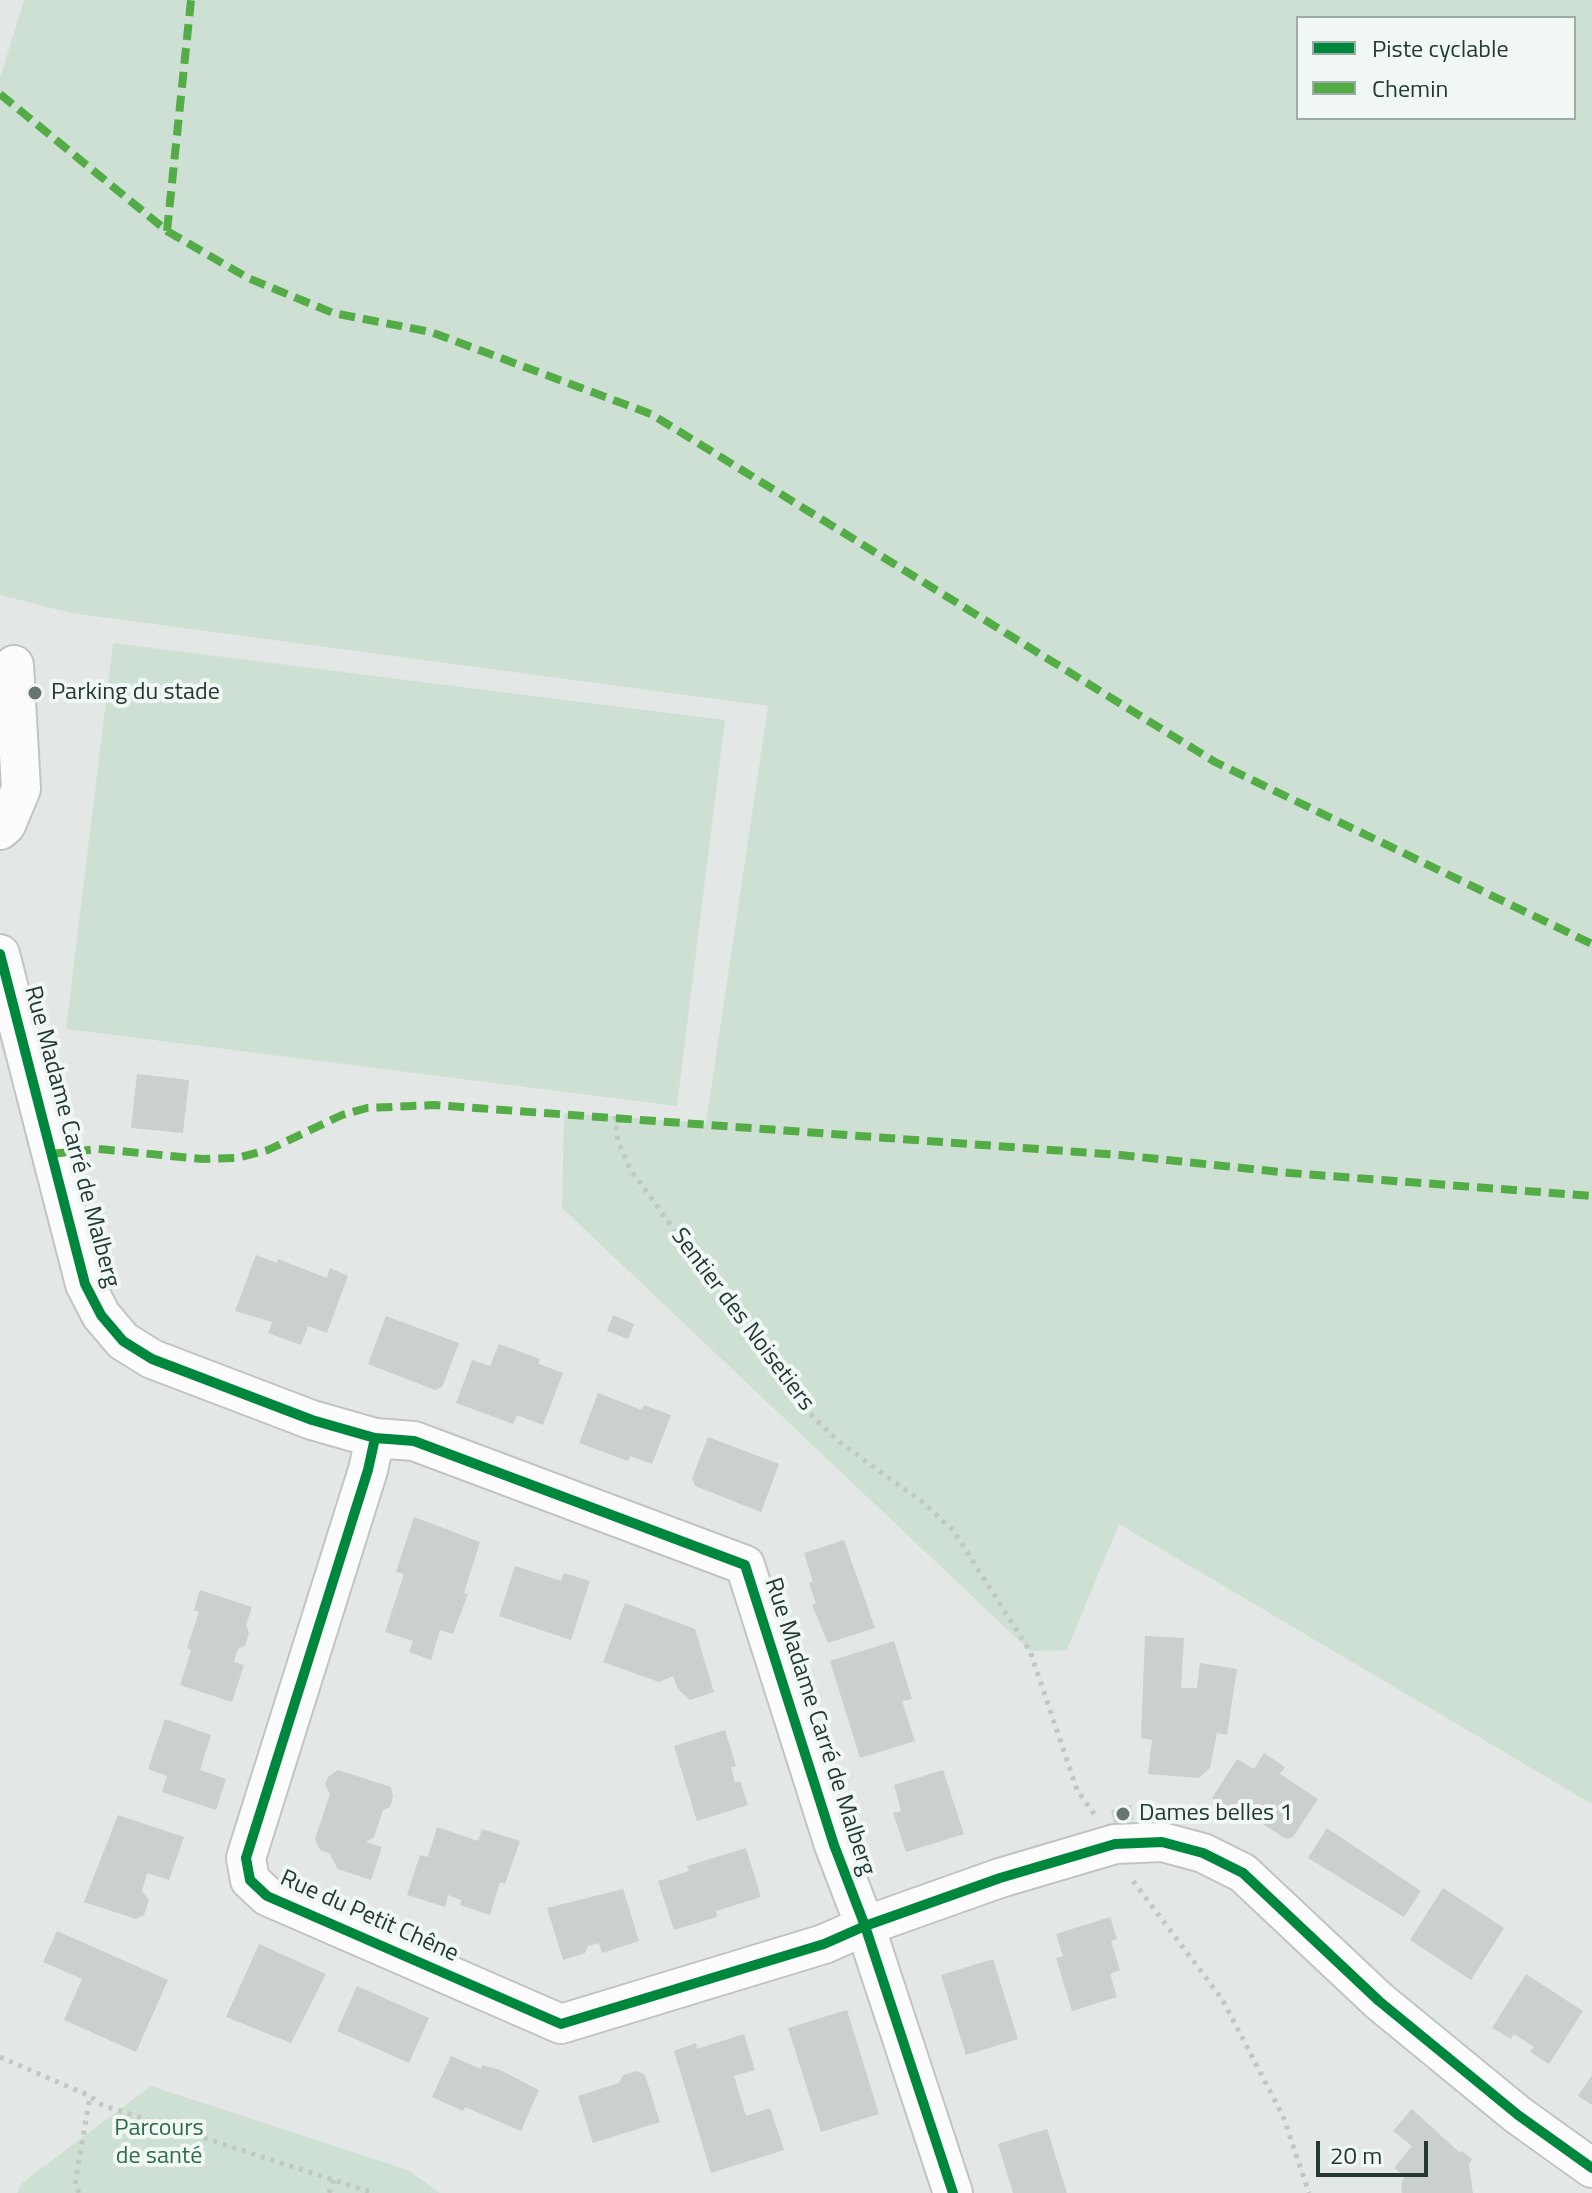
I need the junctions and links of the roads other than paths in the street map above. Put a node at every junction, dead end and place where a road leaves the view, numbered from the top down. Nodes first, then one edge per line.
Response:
1 (14, 665) dead end
2 (0, 830) edge
3 (0, 954) edge
4 (375, 1438) junction
5 (865, 1926) junction
6 (1592, 2168) edge
7 (953, 2193) edge

1 - 2 street
3 - 4 street, Rue Madame Carré de Malberg
4 - 5 street, Rue Madame Carré de Malberg
4 - 5 street, Rue du Petit Chêne
5 - 6 street
5 - 7 street

